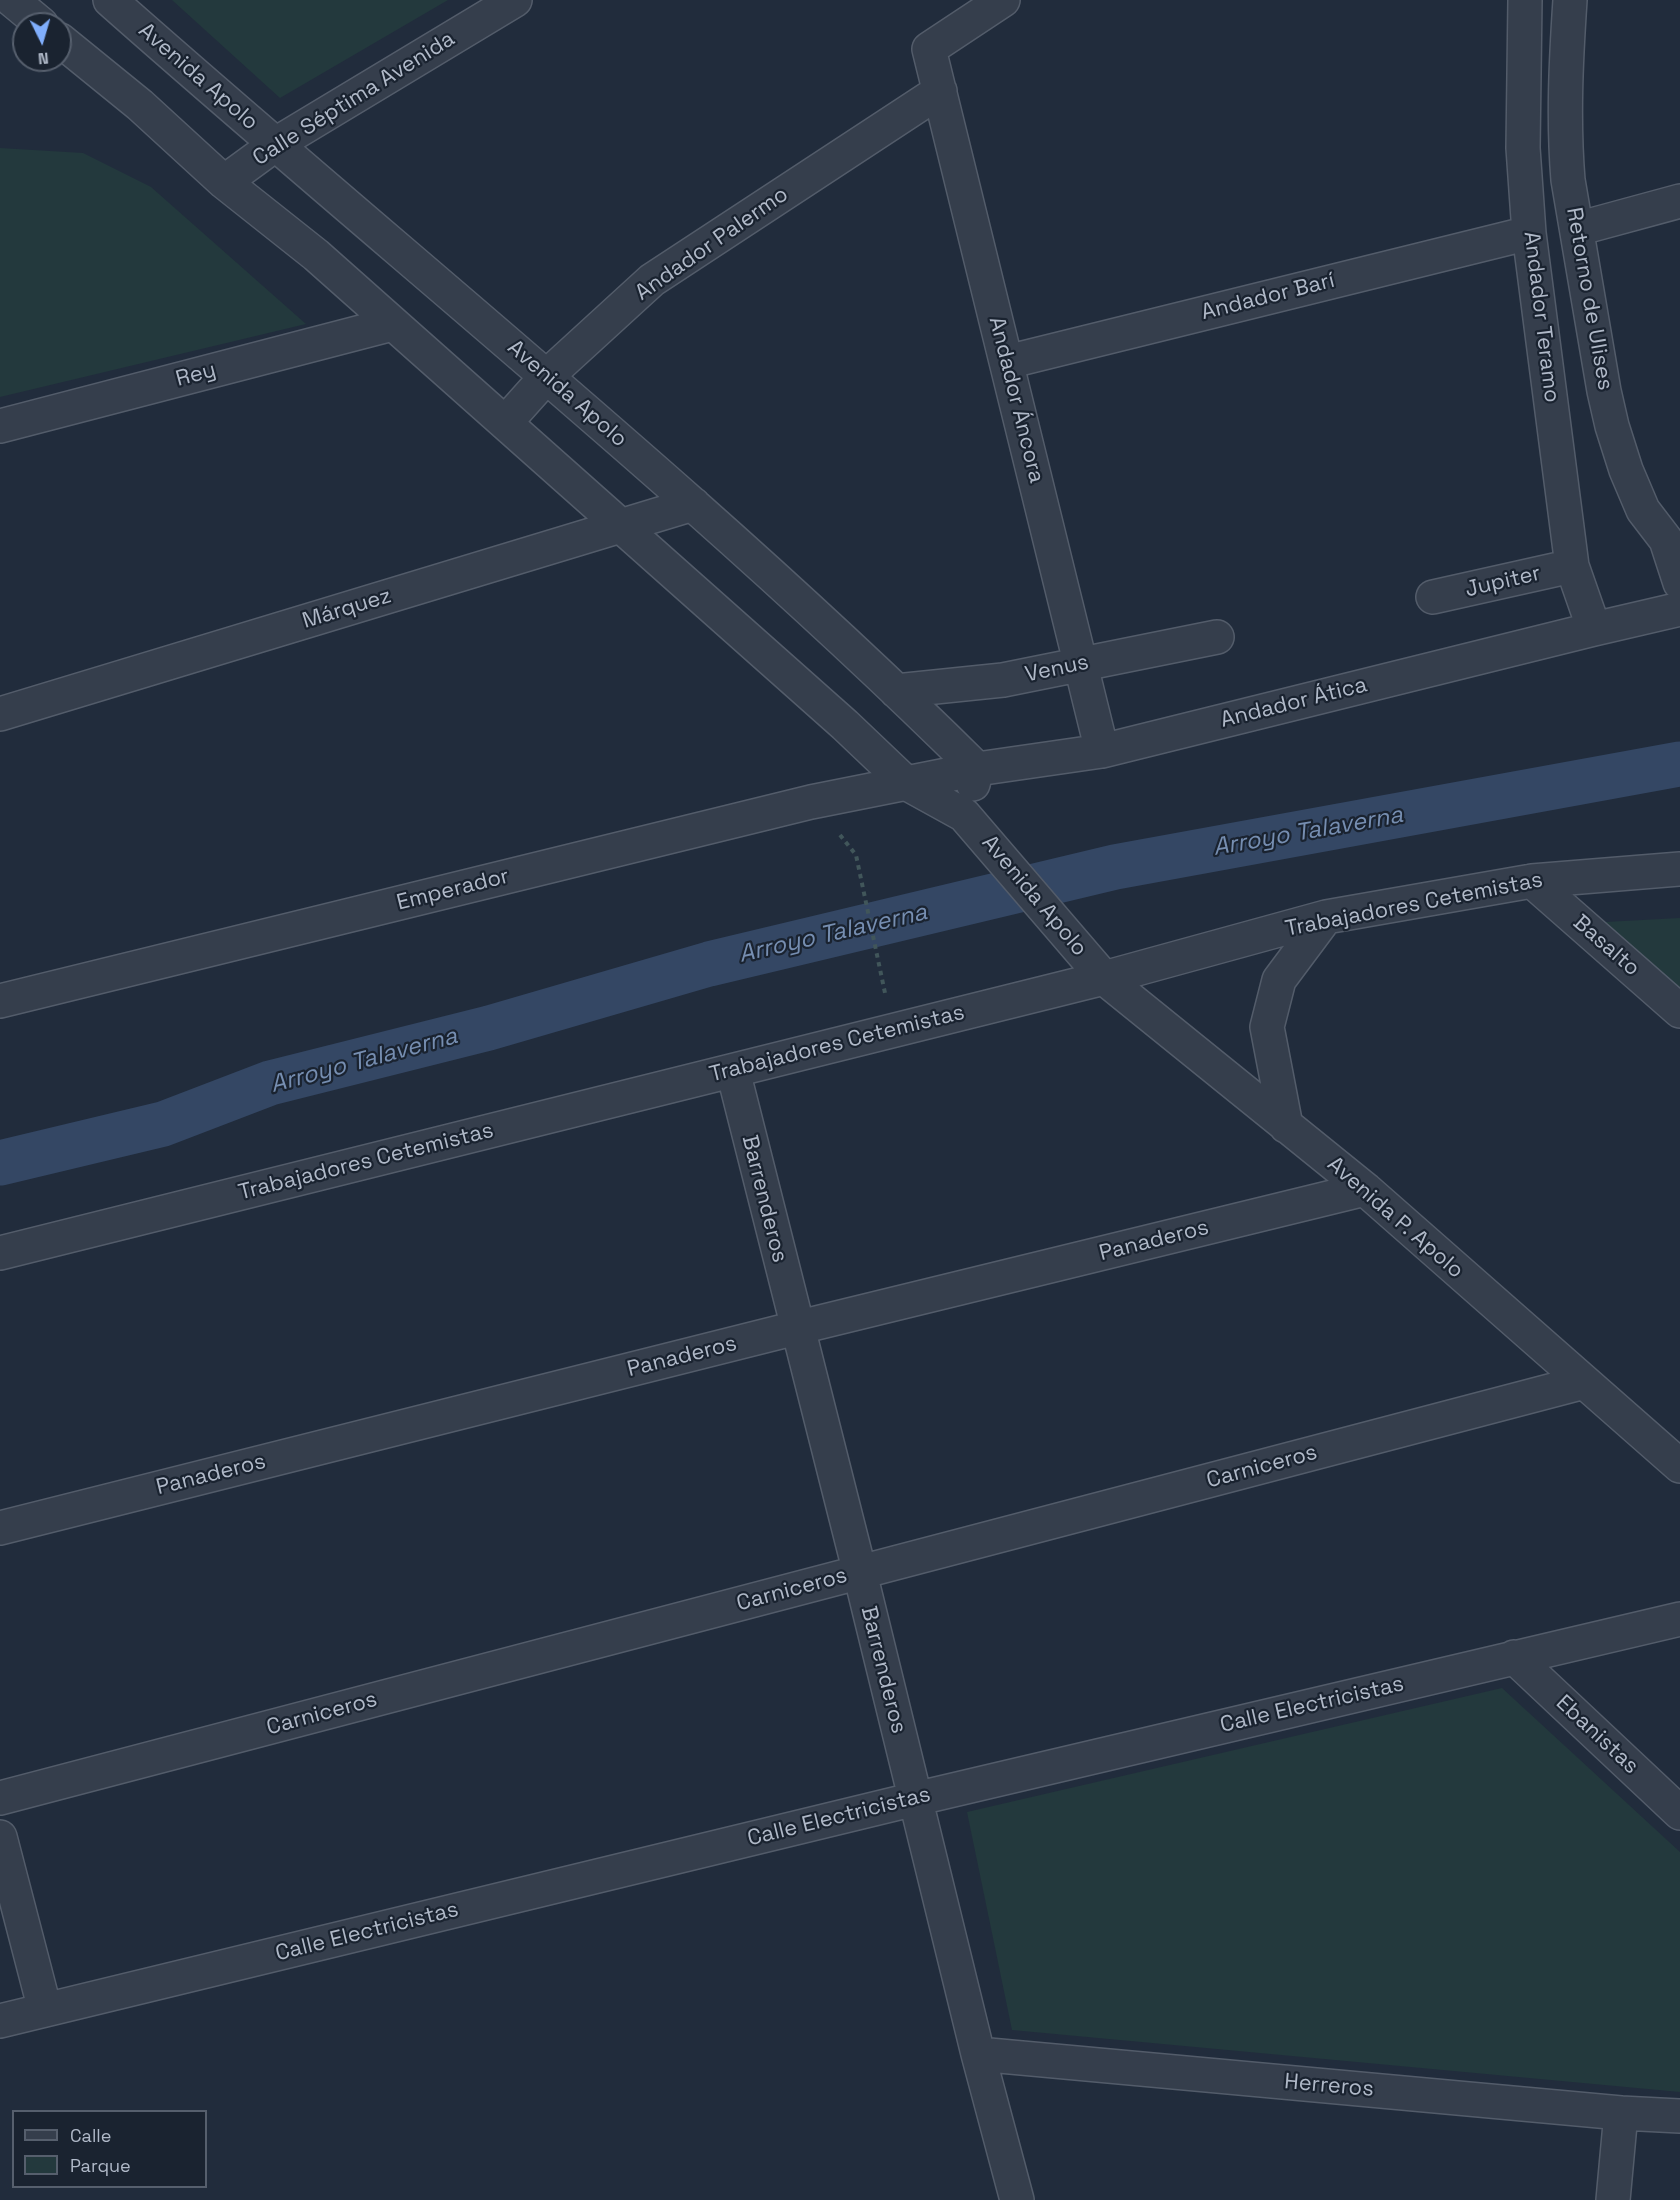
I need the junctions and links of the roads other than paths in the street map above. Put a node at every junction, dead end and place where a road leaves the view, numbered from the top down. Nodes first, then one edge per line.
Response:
1 (12, 0) edge
2 (110, 0) edge
3 (515, 0) edge
4 (1003, 0) edge
5 (1525, 0) edge
6 (1570, 0) edge
7 (26, 12) edge
8 (72, 50) edge
9 (940, 91) junction
10 (276, 144) junction
11 (224, 182) junction
12 (1680, 201) edge
13 (1577, 229) junction
14 (1530, 233) junction
15 (392, 324) junction
16 (1006, 362) junction
17 (547, 376) junction
18 (505, 423) junction
19 (0, 426) edge
20 (693, 504) junction
21 (621, 526) junction
22 (1572, 566) junction
23 (1680, 583) edge
24 (1433, 597) dead end
25 (1680, 609) edge
26 (1594, 629) junction
27 (1217, 637) dead end
28 (1081, 664) junction
29 (896, 691) junction
30 (0, 714) edge
31 (1102, 751) junction
32 (976, 769) junction
33 (906, 783) junction
34 (973, 824) junction
35 (1680, 869) edge
36 (1532, 881) junction
37 (1326, 917) junction
38 (1104, 978) junction
39 (0, 1001) edge
40 (1680, 1011) edge
41 (733, 1071) junction
42 (1286, 1126) junction
43 (1365, 1189) junction
44 (0, 1253) edge
45 (796, 1328) junction
46 (1584, 1382) junction
47 (1680, 1466) edge
48 (0, 1528) edge
49 (860, 1572) junction
50 (1680, 1619) edge
51 (1514, 1657) junction
52 (0, 1798) edge
53 (915, 1799) junction
54 (1680, 1813) edge
55 (0, 1837) edge
56 (45, 2010) junction
57 (0, 2021) edge
58 (978, 2054) junction
59 (1621, 2113) junction
60 (1680, 2116) edge
61 (1017, 2200) edge
62 (1613, 2200) edge

1 - 7 street
2 - 10 street, Avenida Apolo
3 - 10 street, Calle Séptima Avenida
4 - 9 street, Andador Áncora
5 - 14 street, Andador Teramo
6 - 13 street, Retorno de Ulises
8 - 11 street, Avenida Apolo
9 - 16 street, Andador Áncora
9 - 17 street, Andador Palermo
10 - 11 street, Calle Séptima Avenida
10 - 17 street, Avenida Apolo
11 - 15 street, Avenida Apolo
12 - 13 street
13 - 23 street, Retorno de Ulises
14 - 16 street, Andador Barí
14 - 22 street, Andador Teramo
15 - 18 street, Avenida Apolo
15 - 19 street, Rey
16 - 28 street, Andador Áncora
17 - 18 street, Andador Palermo
17 - 20 street, Avenida Apolo
18 - 21 street, Avenida Apolo
20 - 21 street, Márquez
20 - 29 street, Avenida Apolo
21 - 30 street, Márquez
21 - 33 street, Avenida Apolo
22 - 24 street, Jupiter
22 - 26 street, Andador Teramo
25 - 26 street, Andador Ática
26 - 31 street, Andador Ática
27 - 28 street, Venus
28 - 29 street, Venus
28 - 31 street, Andador Áncora
29 - 32 street, Avenida Apolo
31 - 32 street, Andador Ática
32 - 33 street, Andador Ática
32 - 34 street, Avenida Apolo
33 - 34 street, Avenida Apolo
33 - 39 street, Emperador
34 - 38 street, Avenida Apolo
35 - 36 street, Trabajadores Cetemistas
36 - 37 street, Trabajadores Cetemistas
36 - 40 street, Basalto
37 - 38 street, Trabajadores Cetemistas
37 - 42 street
38 - 41 street, Trabajadores Cetemistas
38 - 42 street, Avenida P. Apolo
41 - 44 street, Trabajadores Cetemistas
41 - 45 street, Barrenderos
42 - 43 street, Avenida P. Apolo
43 - 45 street, Panaderos
43 - 46 street, Avenida P. Apolo
45 - 48 street, Panaderos
45 - 49 street, Barrenderos
46 - 47 street, Avenida P. Apolo
46 - 49 street, Carniceros
49 - 52 street, Carniceros
49 - 53 street, Barrenderos
50 - 51 street, Calle Electricistas
51 - 53 street, Calle Electricistas
51 - 54 street, Ebanistas
53 - 56 street, Calle Electricistas
53 - 58 street, Barrenderos
55 - 56 street
56 - 57 street, Calle Electricistas
58 - 59 street, Herreros
58 - 61 street, Barrenderos
59 - 60 street, Herreros
59 - 62 street

